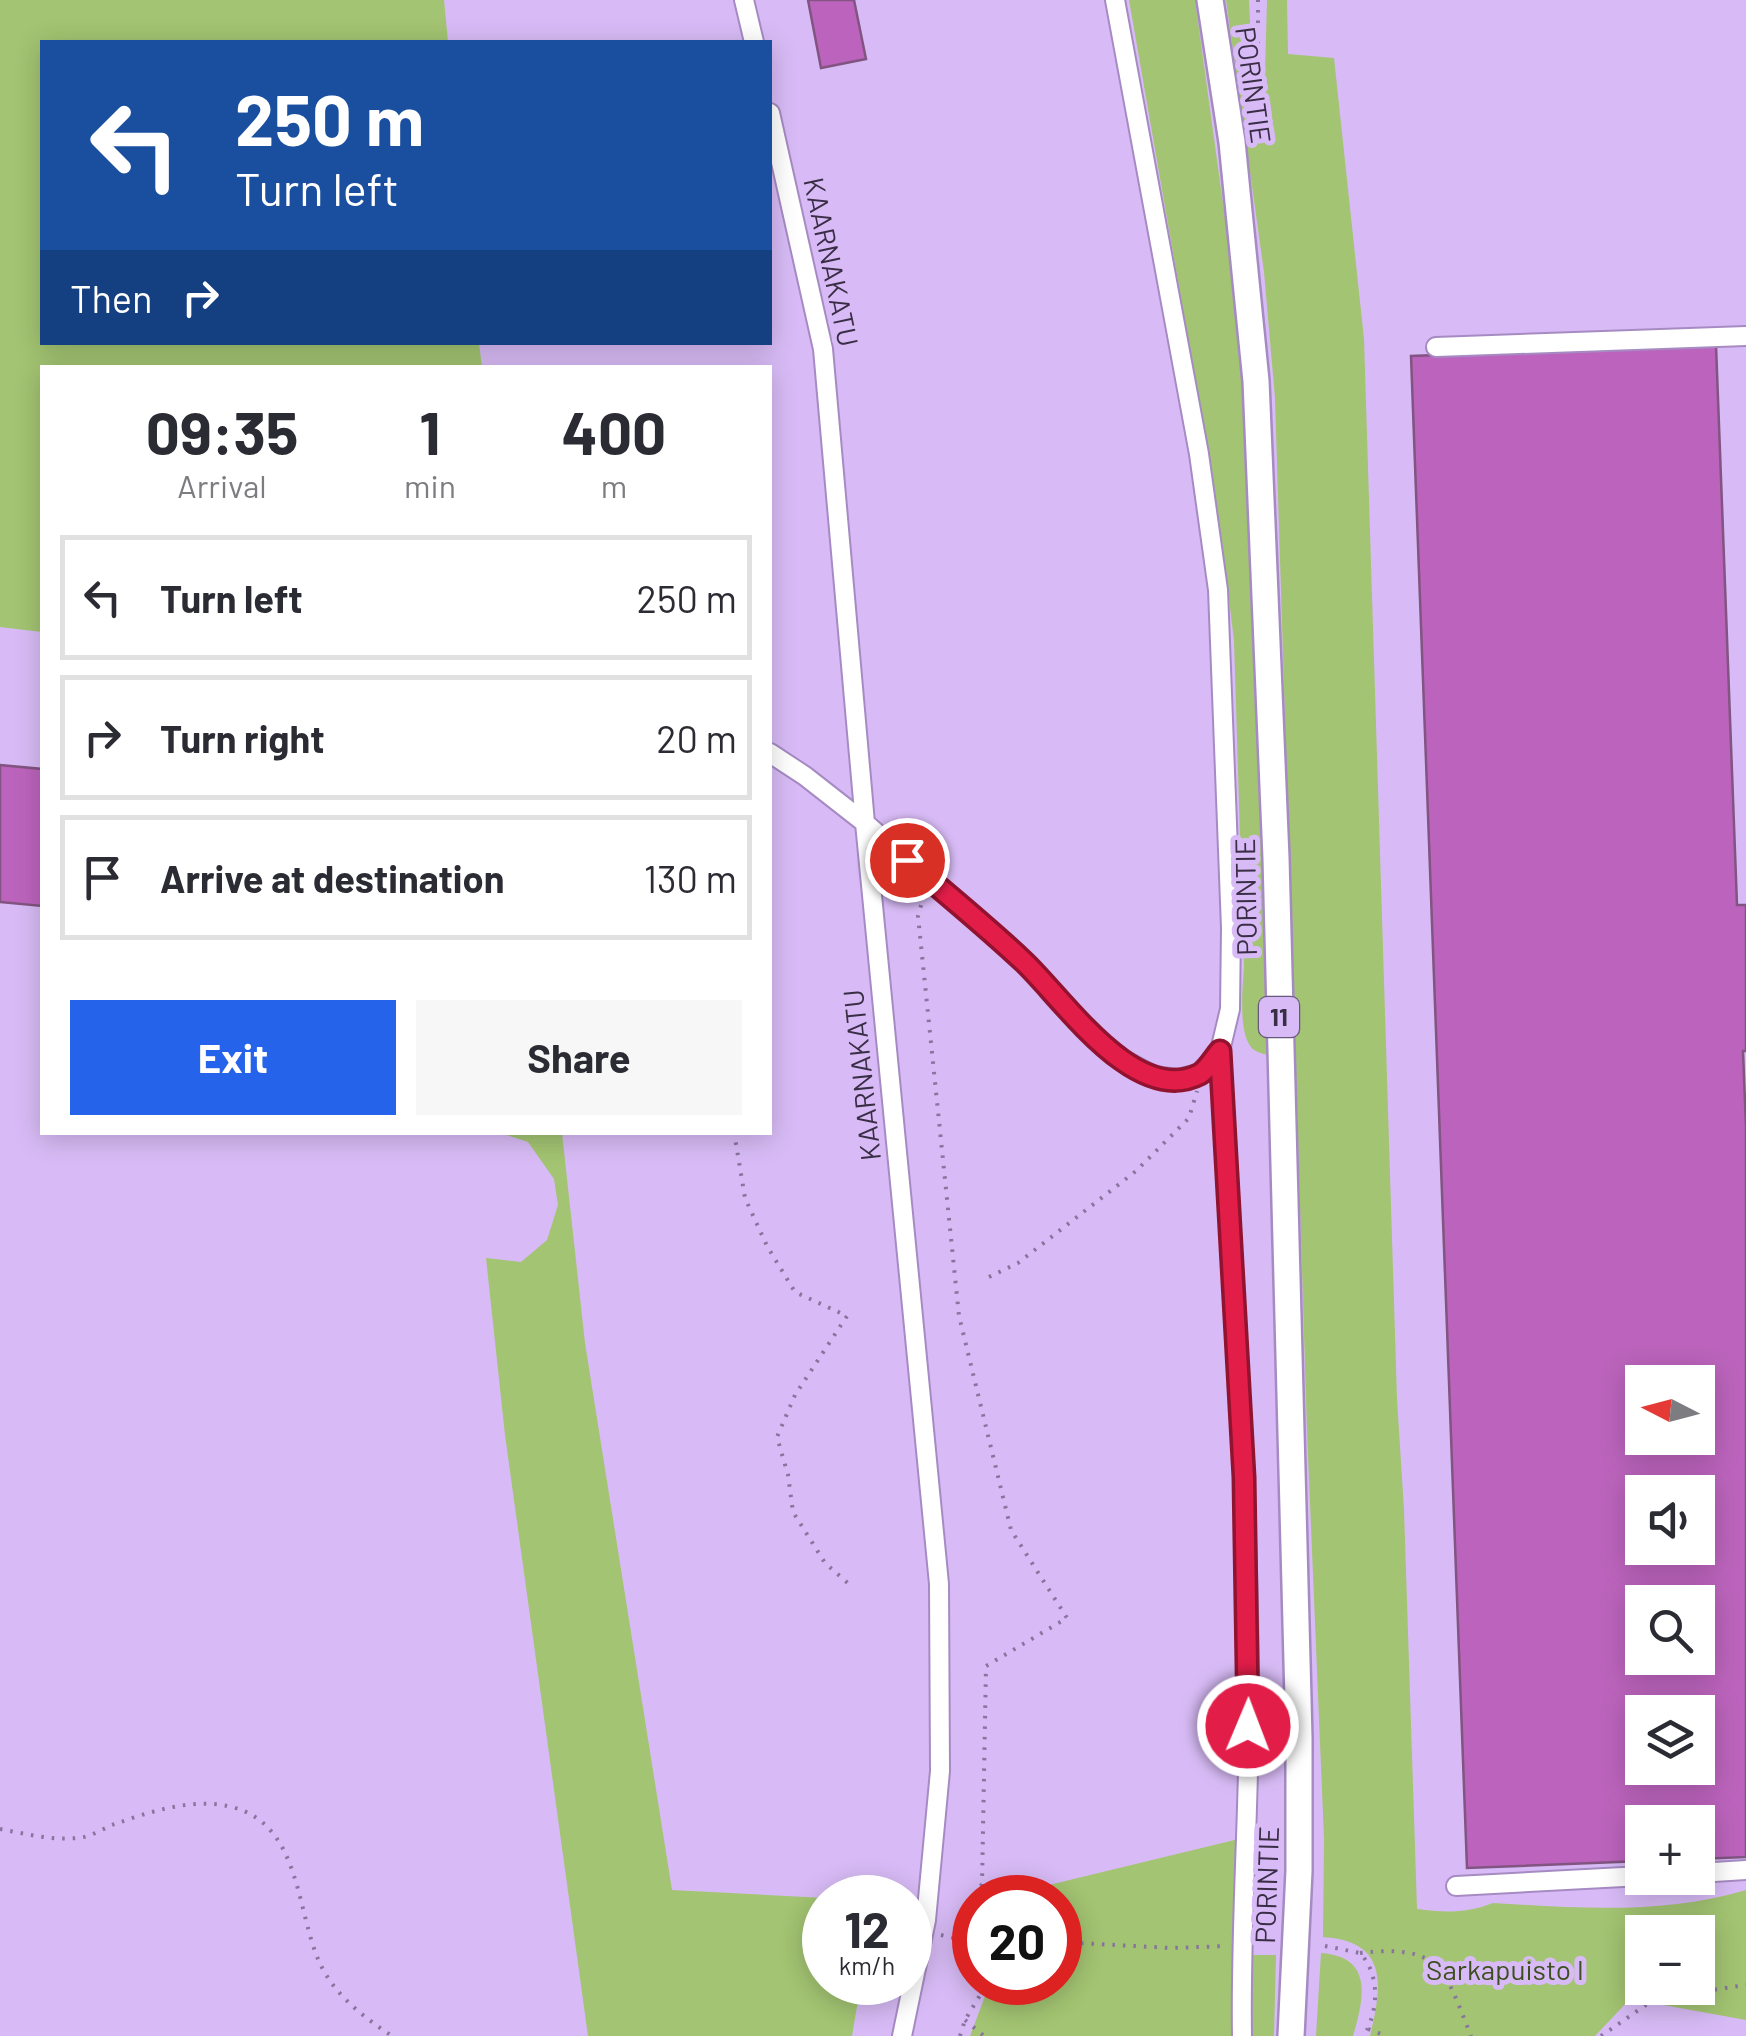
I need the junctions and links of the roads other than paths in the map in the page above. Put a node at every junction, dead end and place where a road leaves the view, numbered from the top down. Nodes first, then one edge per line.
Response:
1 (744, 0) edge
2 (1115, 0) edge
3 (1210, 0) edge
4 (754, 40) edge
5 (772, 122) edge
6 (1746, 336) edge
7 (1436, 347) dead end
8 (772, 754) edge
9 (864, 823) junction
10 (1220, 1051) junction
11 (1746, 1870) edge
12 (1715, 1871) edge
13 (1625, 1877) edge
14 (1456, 1886) dead end
15 (902, 2036) edge
16 (1242, 2036) edge
17 (1291, 2036) edge

1 - 4 street
2 - 10 street
3 - 17 highway, PORINTIE / 11
5 - 9 street, KAARNAKATU
6 - 7 street
8 - 9 street
9 - 10 street
9 - 15 street, KAARNAKATU
10 - 16 street
11 - 12 street
13 - 14 street

